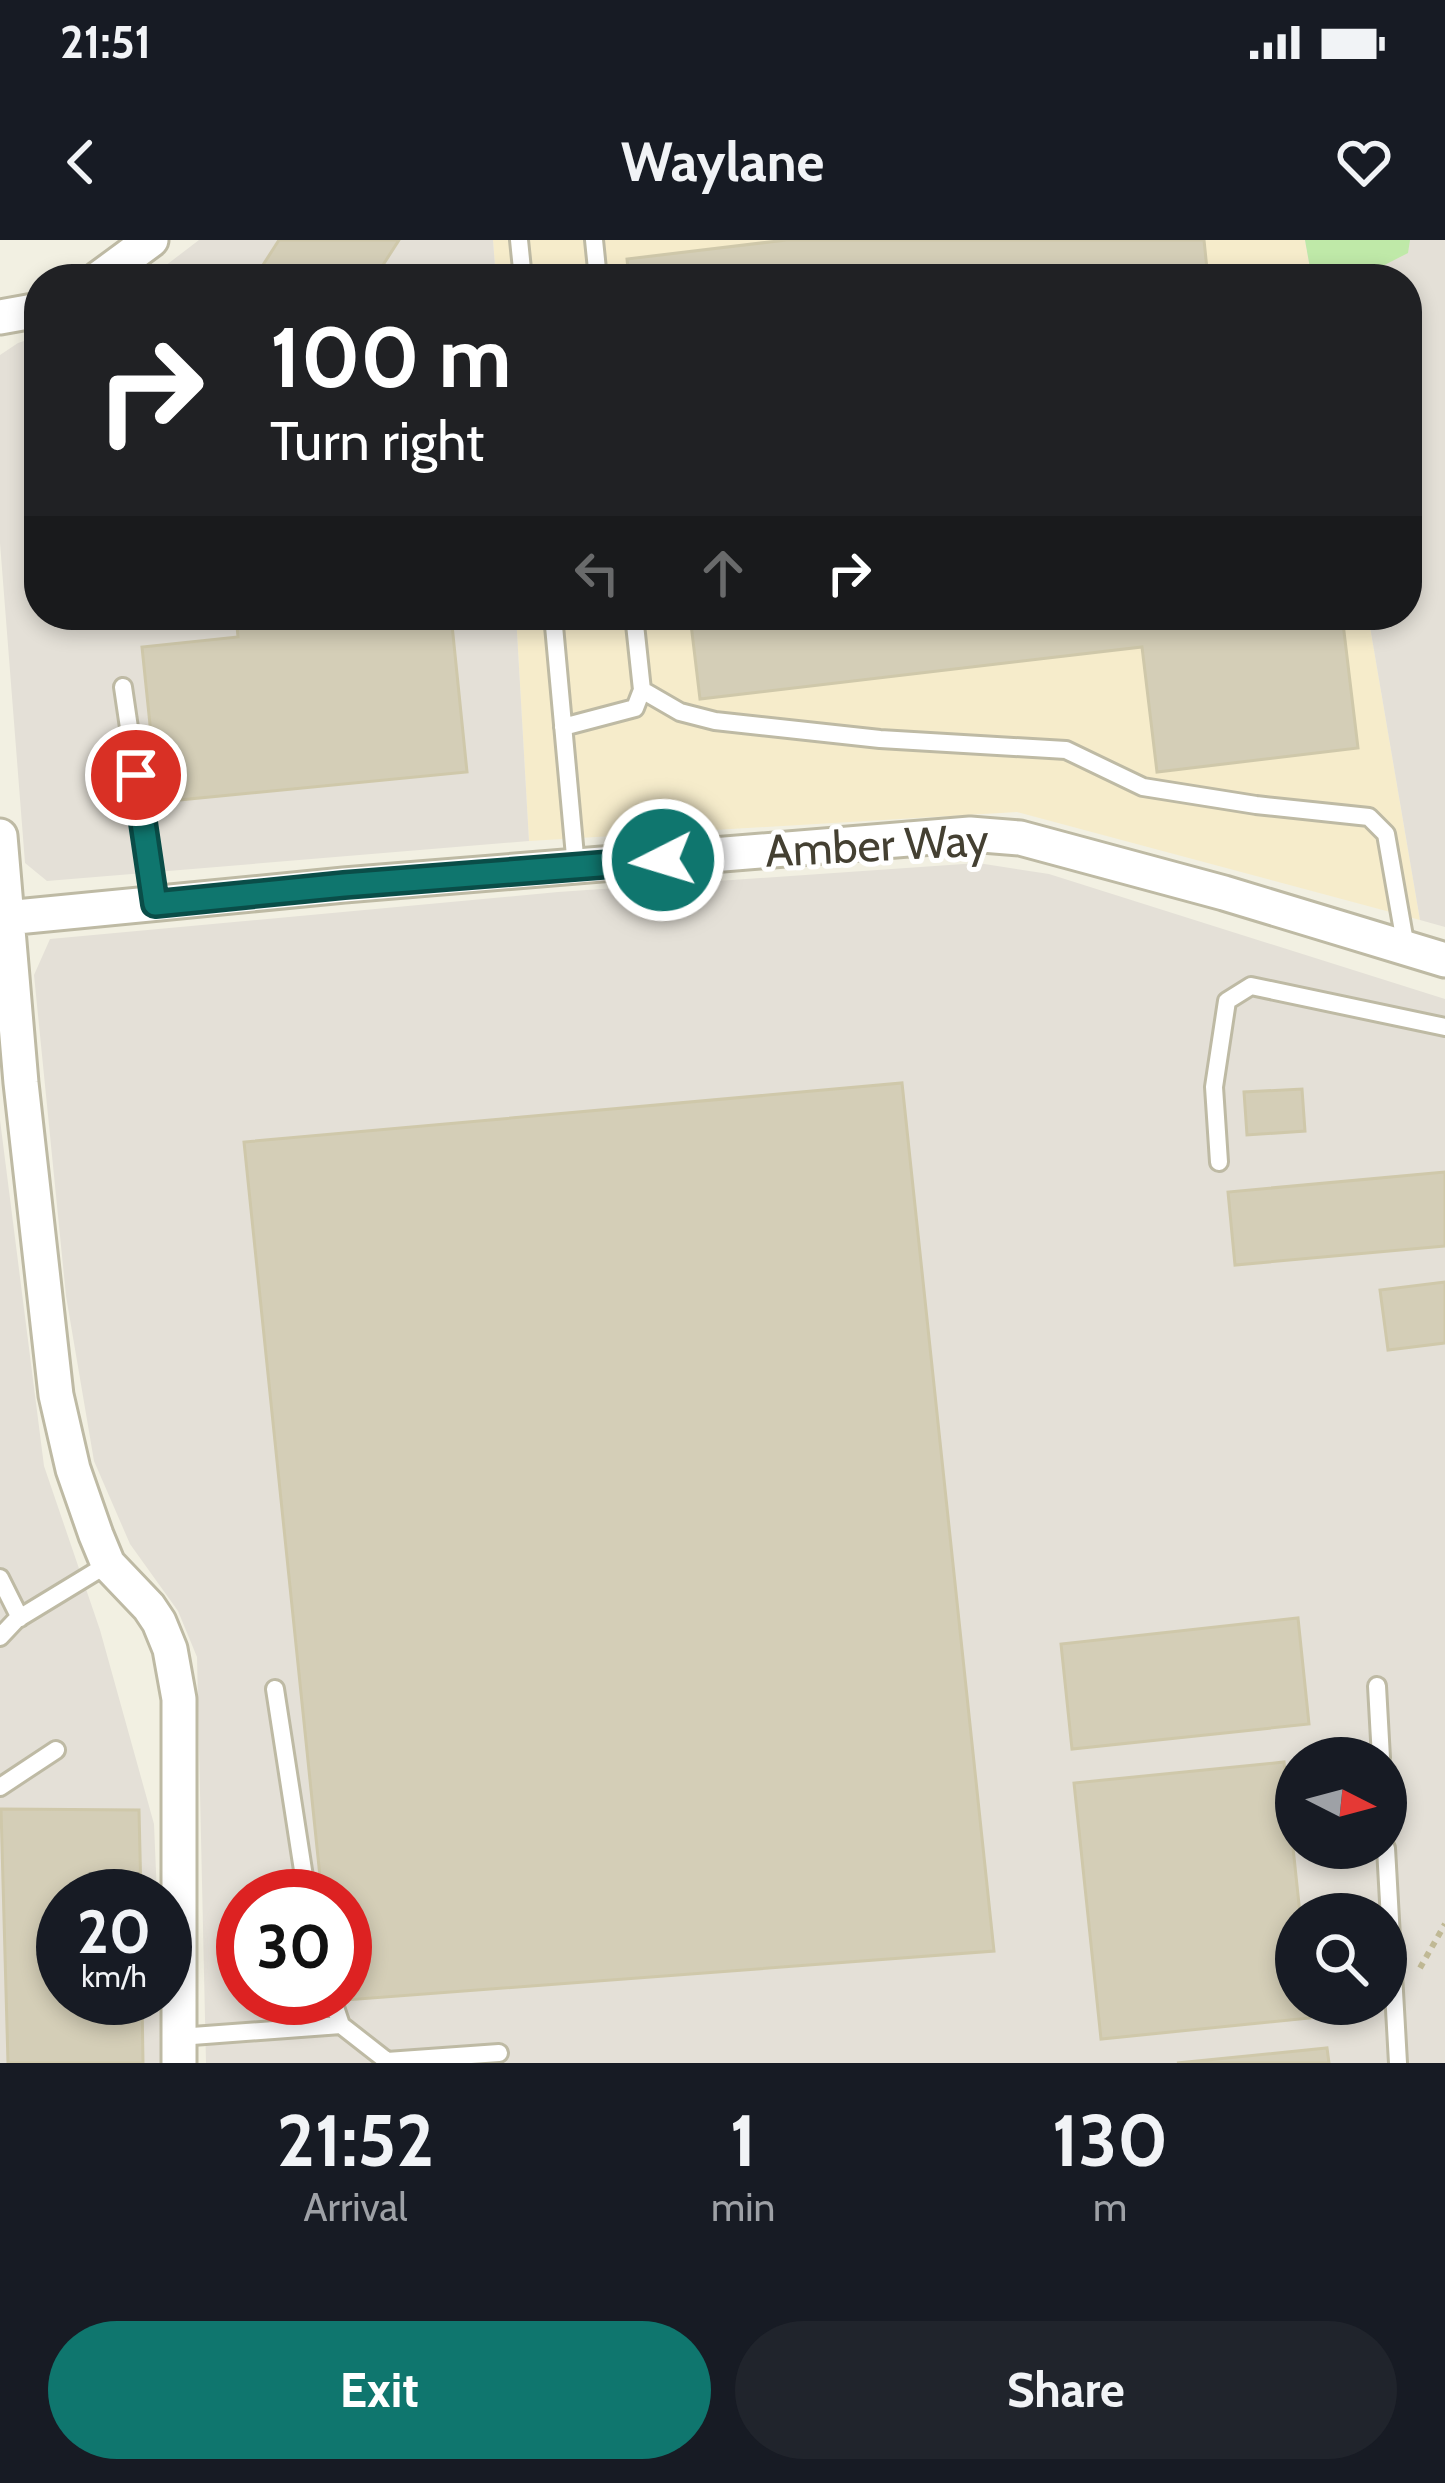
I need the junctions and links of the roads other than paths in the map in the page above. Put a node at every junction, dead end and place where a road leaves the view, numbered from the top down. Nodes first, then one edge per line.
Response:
1 (151, 240) edge
2 (124, 264) edge
3 (554, 630) edge
4 (636, 630) edge
5 (123, 687) dead end
6 (642, 690) junction
7 (562, 727) junction
8 (0, 836) edge
9 (576, 867) junction
10 (155, 904) junction
11 (6, 918) junction
12 (1406, 948) junction
13 (1445, 960) edge
14 (1445, 1027) edge
15 (10, 1090) edge
16 (1220, 1162) dead end
17 (108, 1564) junction
18 (0, 1578) edge
19 (20, 1618) junction
20 (0, 1637) edge
21 (1377, 1686) dead end
22 (275, 1689) dead end
23 (1380, 1737) edge
24 (56, 1750) dead end
25 (0, 1787) edge
26 (303, 1869) edge
27 (1387, 1869) edge
28 (341, 2025) joint
29 (179, 2050) edge
30 (499, 2053) dead end
31 (1398, 2063) edge

1 - 2 street
3 - 7 lane
4 - 6 lane
5 - 10 lane
6 - 7 lane
6 - 12 lane
7 - 9 lane
8 - 11 street
9 - 10 street, Amber Way
9 - 12 street, Amber Way
10 - 11 street, Amber Way
11 - 15 street
12 - 13 street, Amber Way
14 - 16 lane
15 - 17 street
17 - 19 lane
17 - 29 street
18 - 19 lane
19 - 20 lane
21 - 23 lane
22 - 26 lane
24 - 25 lane
27 - 31 lane
28 - 29 lane
28 - 30 lane

